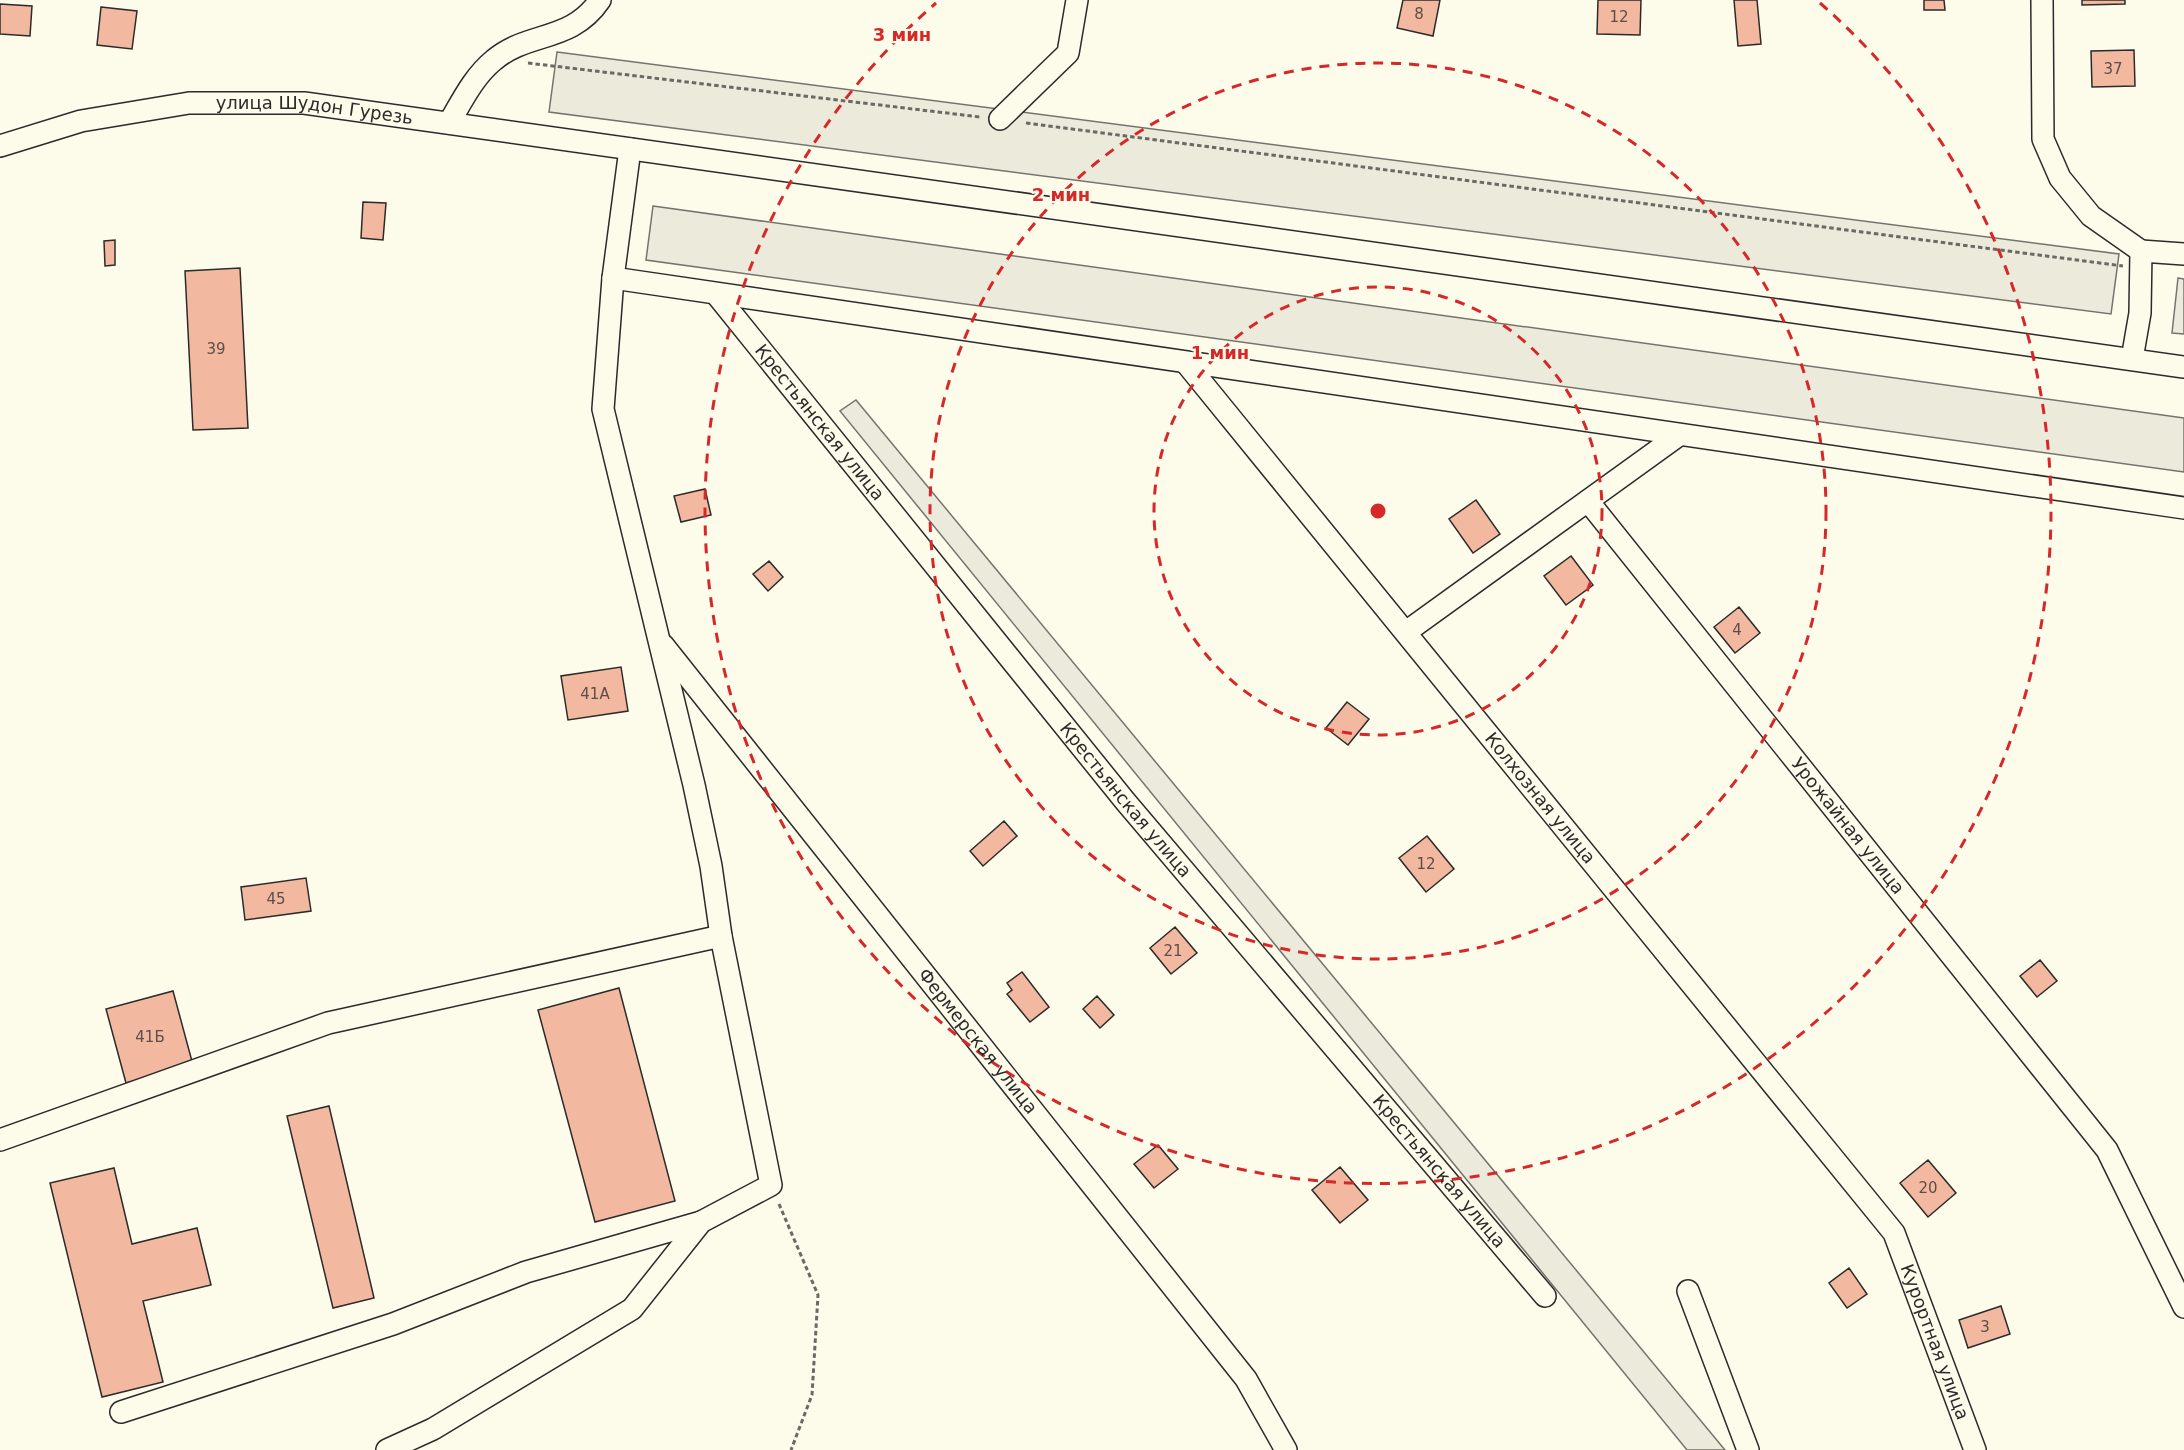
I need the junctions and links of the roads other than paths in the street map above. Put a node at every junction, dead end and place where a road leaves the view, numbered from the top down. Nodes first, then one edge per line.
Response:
1 (600, 0) edge
2 (1077, 0) edge
3 (2042, 0) edge
4 (1000, 119) road end
5 (449, 123) junction
6 (0, 146) edge
7 (630, 149) junction
8 (2184, 254) edge
9 (2142, 260) junction
10 (613, 278) junction
11 (716, 294) junction
12 (2132, 359) junction
13 (1186, 363) junction
14 (2184, 367) edge
15 (1679, 435) junction
16 (1588, 501) junction
17 (2184, 508) edge
18 (1406, 633) junction
19 (659, 639) junction
20 (721, 936) junction
21 (0, 1140) edge
22 (701, 1222) junction
23 (1894, 1233) joint
24 (1688, 1291) dead end
25 (1545, 1296) dead end
26 (2184, 1307) edge
27 (121, 1413) dead end
28 (387, 1450) edge
29 (1286, 1450) edge
30 (1748, 1450) edge
31 (1975, 1450) edge

1 - 5 street
2 - 4 street
3 - 9 street
5 - 6 street, улица Шудон Гурезь
5 - 7 street, улица Шудон Гурезь
7 - 10 street
7 - 12 street, улица Шудон Гурезь
8 - 9 street
9 - 12 street
10 - 11 street
10 - 19 street
11 - 13 street
11 - 25 street, Крестьянская улица
12 - 14 street, улица Шудон Гурезь
13 - 15 street
13 - 18 street, Колхозная улица
15 - 16 street
15 - 17 street
16 - 18 street
16 - 26 street, Урожайная улица
18 - 23 street, Колхозная улица
19 - 20 street
19 - 29 street, Фермерская улица
20 - 21 street
20 - 22 street
22 - 27 street
22 - 28 street
23 - 31 street, Курортная улица
24 - 30 street

